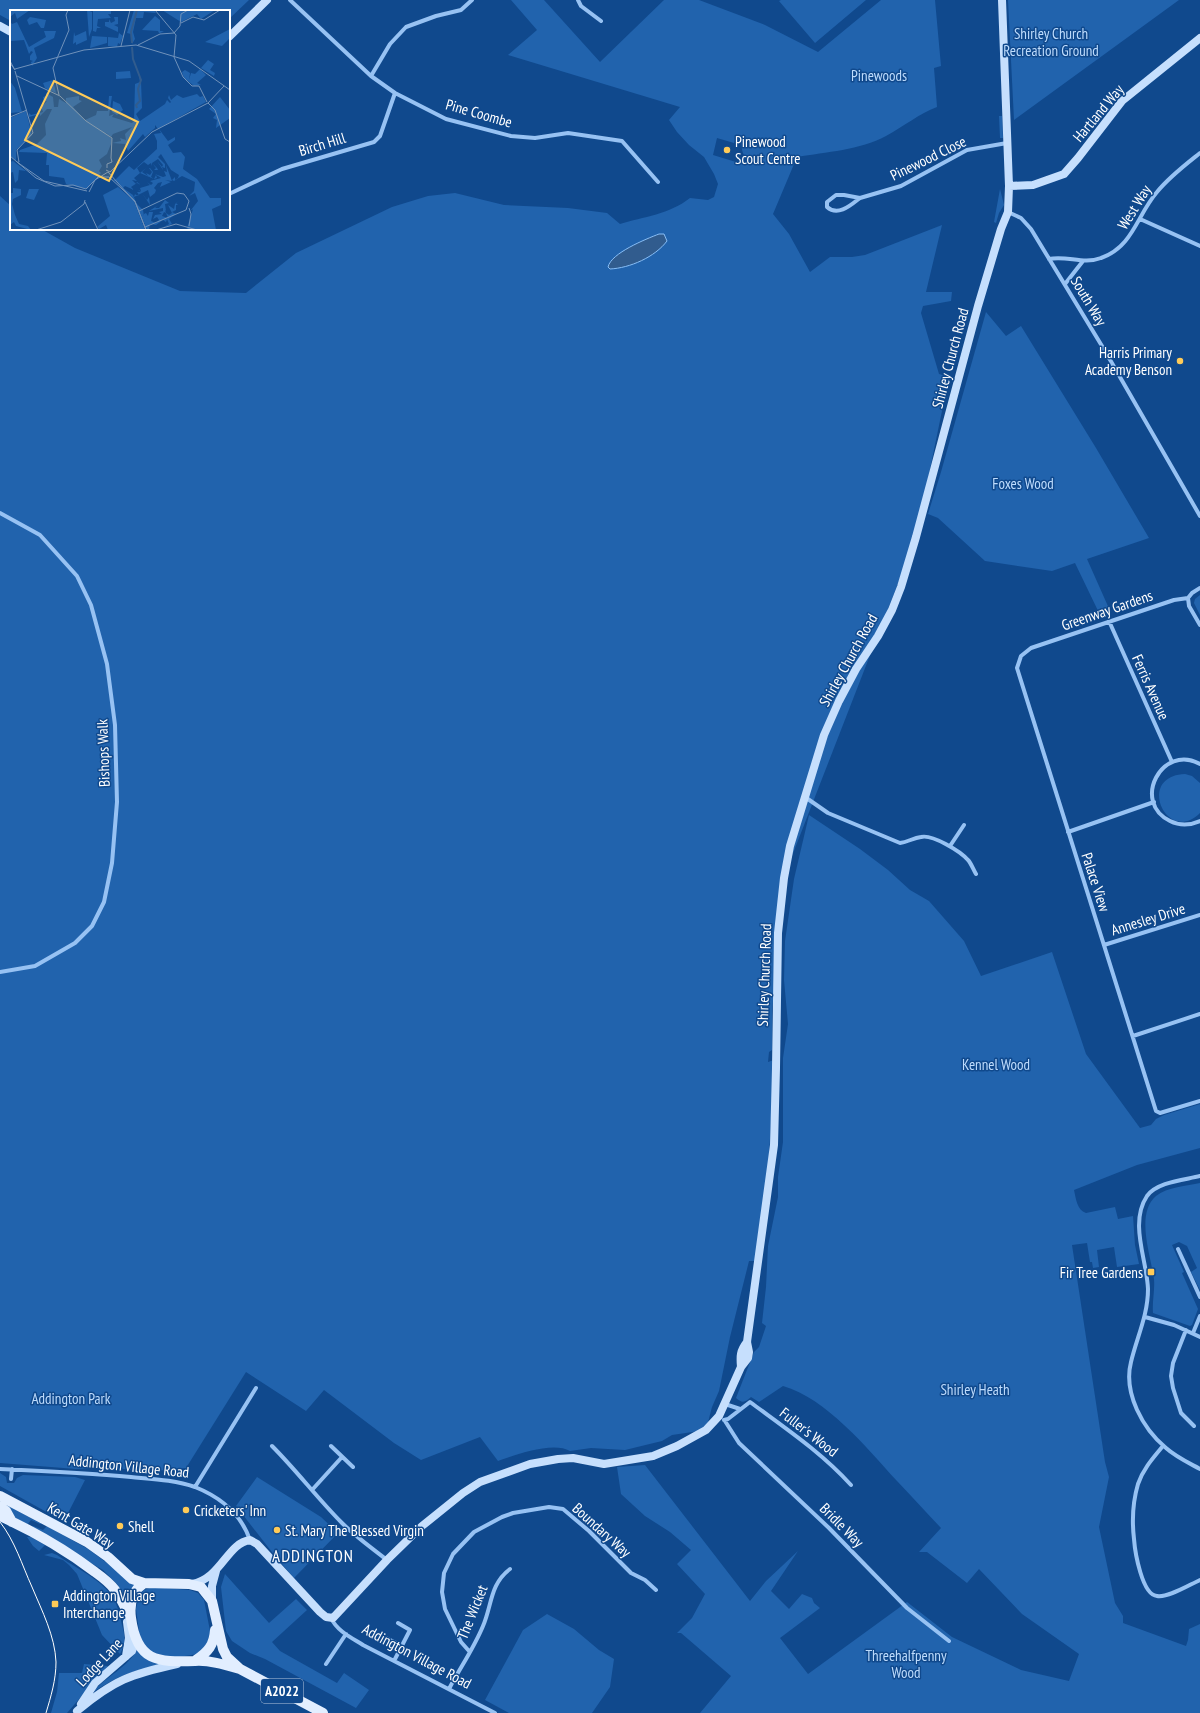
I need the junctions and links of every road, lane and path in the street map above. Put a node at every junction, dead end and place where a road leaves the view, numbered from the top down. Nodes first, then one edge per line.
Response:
1 (267, 0) edge
2 (290, 0) edge
3 (472, 0) edge
4 (578, 0) edge
5 (1002, 0) edge
6 (601, 21) dead end
7 (0, 26) edge
8 (10, 31) edge
9 (230, 37) edge
10 (1200, 38) edge
11 (371, 76) junction
12 (395, 93) junction
13 (1007, 143) junction
14 (1200, 153) edge
15 (658, 182) dead end
16 (1009, 186) junction
17 (230, 194) edge
18 (860, 198) junction
19 (1008, 212) junction
20 (1140, 219) junction
21 (1200, 246) edge
22 (1049, 259) junction
23 (1083, 261) junction
24 (1065, 284) junction
25 (0, 512) edge
26 (1200, 516) edge
27 (1200, 588) edge
28 (1188, 598) junction
29 (1109, 621) junction
30 (1200, 625) edge
31 (1021, 656) joint
32 (1172, 762) junction
33 (1200, 764) edge
34 (804, 797) junction
35 (1154, 802) junction
36 (1200, 821) edge
37 (964, 825) dead end
38 (1068, 832) junction
39 (950, 846) junction
40 (976, 874) dead end
41 (1200, 915) edge
42 (1104, 945) junction
43 (0, 972) edge
44 (1200, 1014) edge
45 (1132, 1036) junction
46 (1200, 1101) edge
47 (1200, 1176) edge
48 (1178, 1249) dead end
49 (1200, 1297) edge
50 (1200, 1316) edge
51 (1145, 1317) junction
52 (1186, 1330) junction
53 (1193, 1334) junction
54 (1200, 1337) edge
55 (256, 1388) dead end
56 (724, 1404) junction
57 (740, 1409) junction
58 (722, 1418) junction
59 (1194, 1426) dead end
60 (272, 1446) dead end
61 (331, 1446) dead end
62 (1164, 1446) junction
63 (342, 1457) junction
64 (353, 1467) dead end
65 (0, 1469) edge
66 (1200, 1469) edge
67 (12, 1470) junction
68 (11, 1478) dead end
69 (851, 1484) dead end
70 (195, 1487) junction
71 (312, 1490) junction
72 (0, 1496) edge
73 (0, 1507) edge
74 (0, 1516) edge
75 (12, 1522) junction
76 (250, 1540) junction
77 (387, 1560) junction
78 (510, 1568) dead end
79 (216, 1571) junction
80 (1200, 1580) edge
81 (144, 1583) junction
82 (189, 1584) junction
83 (656, 1590) dead end
84 (121, 1600) junction
85 (212, 1602) junction
86 (131, 1617) junction
87 (331, 1618) junction
88 (215, 1622) junction
89 (398, 1623) dead end
90 (134, 1629) junction
91 (346, 1634) junction
92 (380, 1635) dead end
93 (949, 1642) dead end
94 (402, 1646) junction
95 (469, 1651) junction
96 (126, 1656) junction
97 (196, 1660) junction
98 (184, 1662) junction
99 (394, 1662) junction
100 (326, 1664) dead end
101 (240, 1669) junction
102 (448, 1688) junction
103 (76, 1712) edge
104 (323, 1713) edge
105 (495, 1713) edge

1 - 9 street
2 - 11 street, Pine Coombe
3 - 11 street
4 - 6 street
5 - 13 street, Shirley Church Road
7 - 8 street
10 - 16 street, Hartland Way
11 - 12 street, Pine Coombe
12 - 15 street, Pine Coombe
12 - 17 street, Birch Hill
13 - 16 street, Shirley Church Road
13 - 18 street, Pinewood Close
14 - 20 street, West Way
16 - 19 street, Shirley Church Road
18 - 18 street, Pinewood Close
19 - 22 street, South Way
19 - 34 street, Shirley Church Road
20 - 21 street
20 - 23 street, West Way
22 - 23 street, West Way
22 - 24 street, South Way
23 - 24 street
24 - 26 street, South Way
25 - 43 street, Bishops Walk
27 - 28 street, Greenway Gardens
28 - 29 street, Greenway Gardens
28 - 30 street
29 - 31 street, Greenway Gardens
29 - 32 street, Ferris Avenue
31 - 38 street, Palace View
32 - 33 street
32 - 35 street
34 - 39 street
34 - 56 street, Shirley Church Road
35 - 36 street
35 - 38 street
37 - 39 street
38 - 42 street, Palace View
39 - 40 street
41 - 42 street, Annesley Drive
42 - 45 street, Palace View
44 - 45 street
45 - 46 street, Palace View
47 - 51 street
48 - 49 street
50 - 53 street
51 - 52 street
51 - 62 street
52 - 53 street
52 - 59 street
53 - 54 street
55 - 70 street
56 - 57 street
56 - 58 street, Shirley Church Road
57 - 58 street
57 - 69 street, Fuller's Wood
58 - 77 street, Shirley Church Road
58 - 93 street, Bridle Way
60 - 71 street
61 - 63 street
62 - 66 street
62 - 80 street
63 - 64 street
63 - 71 street
65 - 67 street, Addington Village Road
67 - 68 street
67 - 70 street, Addington Village Road
70 - 76 street, Addington Village Road
71 - 77 street
72 - 81 main road, Kent Gate Way
73 - 75 main road
74 - 75 main road, Kent Gate Way
75 - 84 main road, Kent Gate Way
76 - 79 street
76 - 87 street, Addington Village Road
77 - 87 street, Shirley Church Road
78 - 95 street, The Wicket
79 - 82 street
79 - 85 street
81 - 82 main road
81 - 86 main road
82 - 85 main road
83 - 95 street, Boundary Way
84 - 86 main road, Kent Gate Way
84 - 96 street
85 - 88 main road
86 - 90 main road
87 - 91 street, Addington Village Road
88 - 97 main road
88 - 101 main road
89 - 94 street
90 - 96 street, Lodge Lane
90 - 98 main road
91 - 99 street, Addington Village Road
91 - 100 street
92 - 94 street
94 - 99 street
95 - 102 street, The Wicket
96 - 103 street, Lodge Lane
97 - 98 main road
97 - 101 main road
98 - 103 street, Lodge Lane
99 - 102 street, Addington Village Road
101 - 104 main road, A2022
102 - 105 street, Addington Village Road

